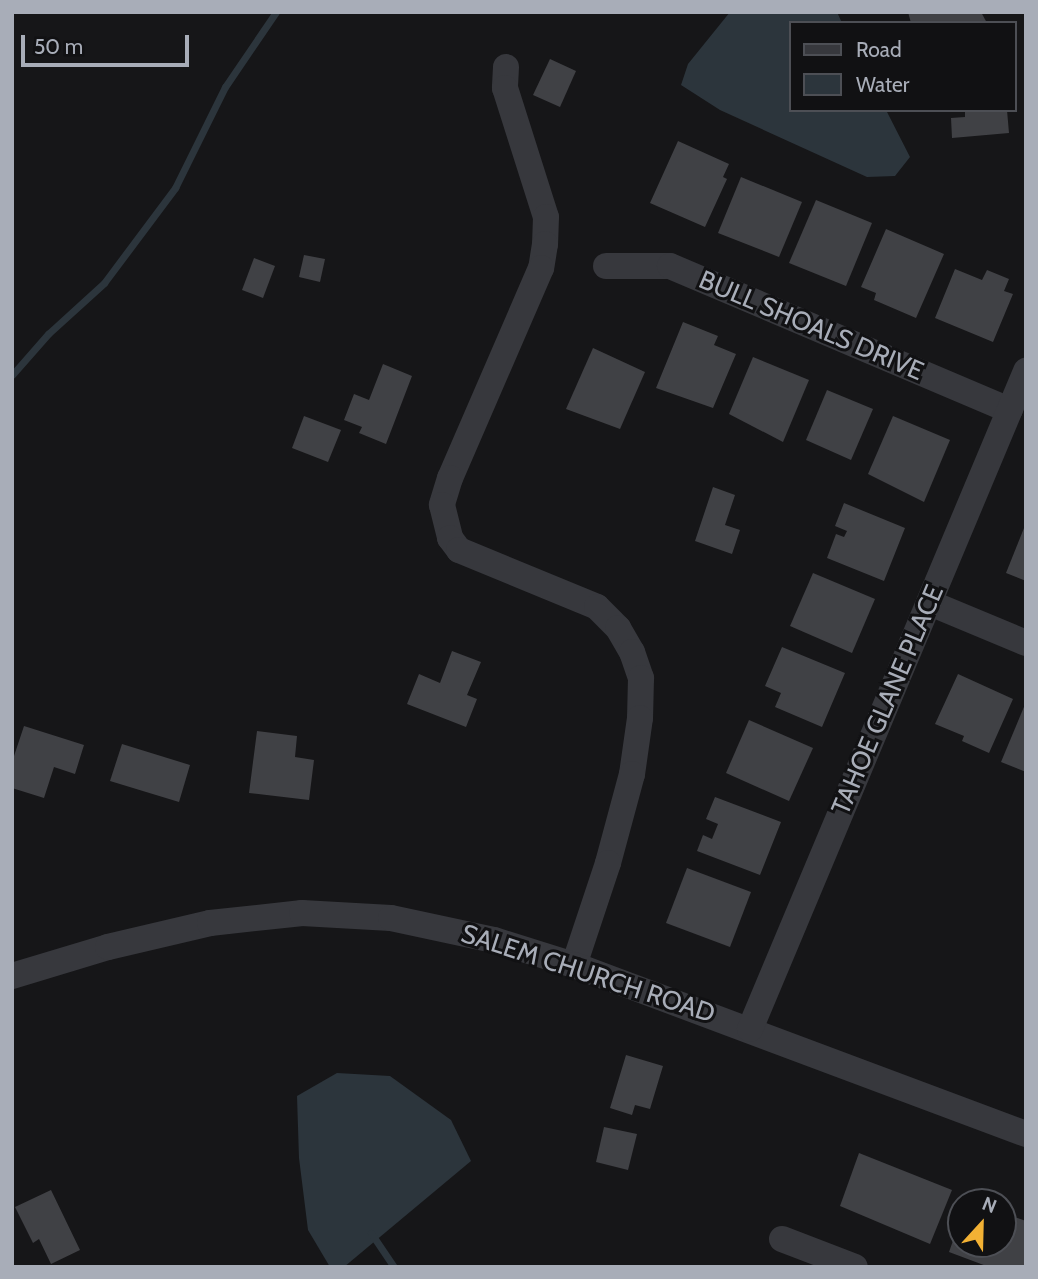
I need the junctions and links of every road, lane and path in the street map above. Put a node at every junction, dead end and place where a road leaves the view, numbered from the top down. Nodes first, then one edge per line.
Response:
1 (506, 67) dead end
2 (606, 266) dead end
3 (1026, 371) edge
4 (1010, 410) junction
5 (930, 603) junction
6 (1026, 643) edge
7 (574, 965) junction
8 (12, 976) edge
9 (750, 1029) junction
10 (1026, 1134) edge
11 (782, 1239) dead end
12 (855, 1267) edge

1 - 7 street
2 - 4 street, BULL SHOALS DRIVE
3 - 4 street, TAHOE GLANE PLACE
4 - 5 street, TAHOE GLANE PLACE
5 - 6 street
5 - 9 street, TAHOE GLANE PLACE
7 - 8 street, SALEM CHURCH ROAD
7 - 9 street, SALEM CHURCH ROAD
9 - 10 street, SALEM CHURCH ROAD
11 - 12 street

